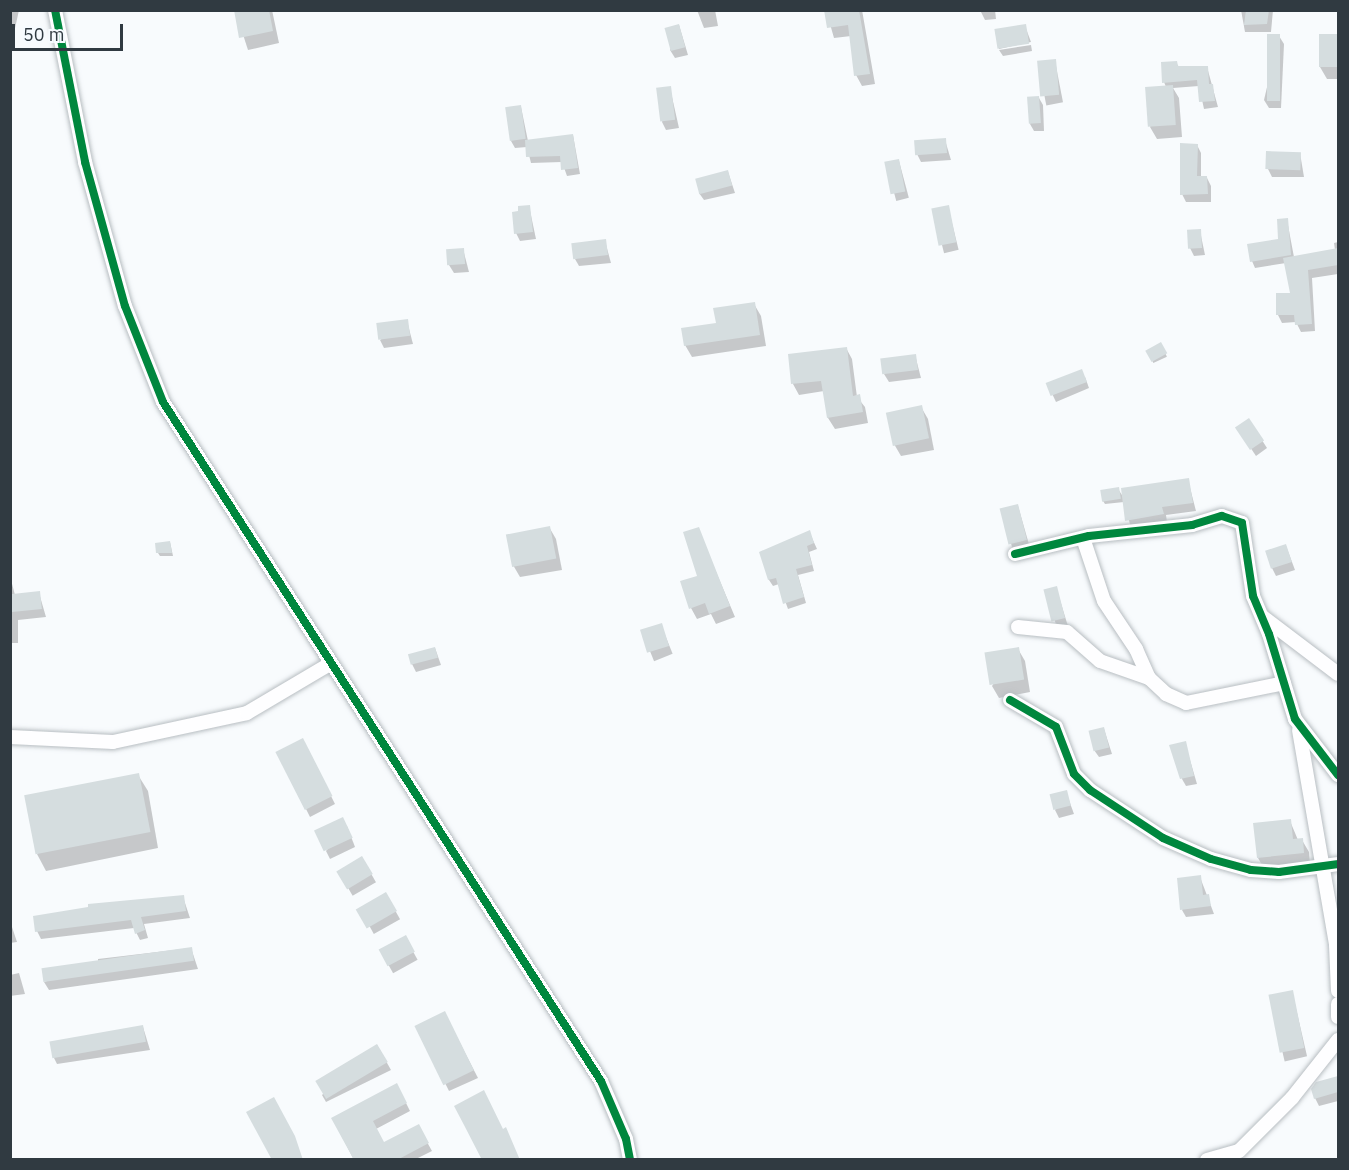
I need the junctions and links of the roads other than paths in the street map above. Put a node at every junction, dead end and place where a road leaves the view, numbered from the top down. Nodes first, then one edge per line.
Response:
1 (55, 10) edge
2 (1083, 538) junction
3 (1015, 554) dead end
4 (1261, 616) junction
5 (1018, 627) dead end
6 (330, 664) junction
7 (1338, 674) edge
8 (1149, 678) junction
9 (1284, 683) junction
10 (1010, 700) dead end
11 (1295, 719) junction
12 (10, 737) edge
13 (1338, 775) edge
14 (1338, 864) edge
15 (1324, 868) junction
16 (1338, 991) edge
17 (1338, 1004) edge
18 (1338, 1017) edge
19 (1338, 1040) edge
20 (630, 1160) edge
21 (1207, 1160) edge

1 - 6 street
2 - 3 street
2 - 4 street
2 - 8 street
4 - 7 street
4 - 9 street
5 - 8 street
6 - 12 street
6 - 20 street
8 - 9 street
9 - 11 street
10 - 15 street
11 - 13 street
11 - 15 street
14 - 15 street
15 - 16 street
17 - 18 street
19 - 21 street

